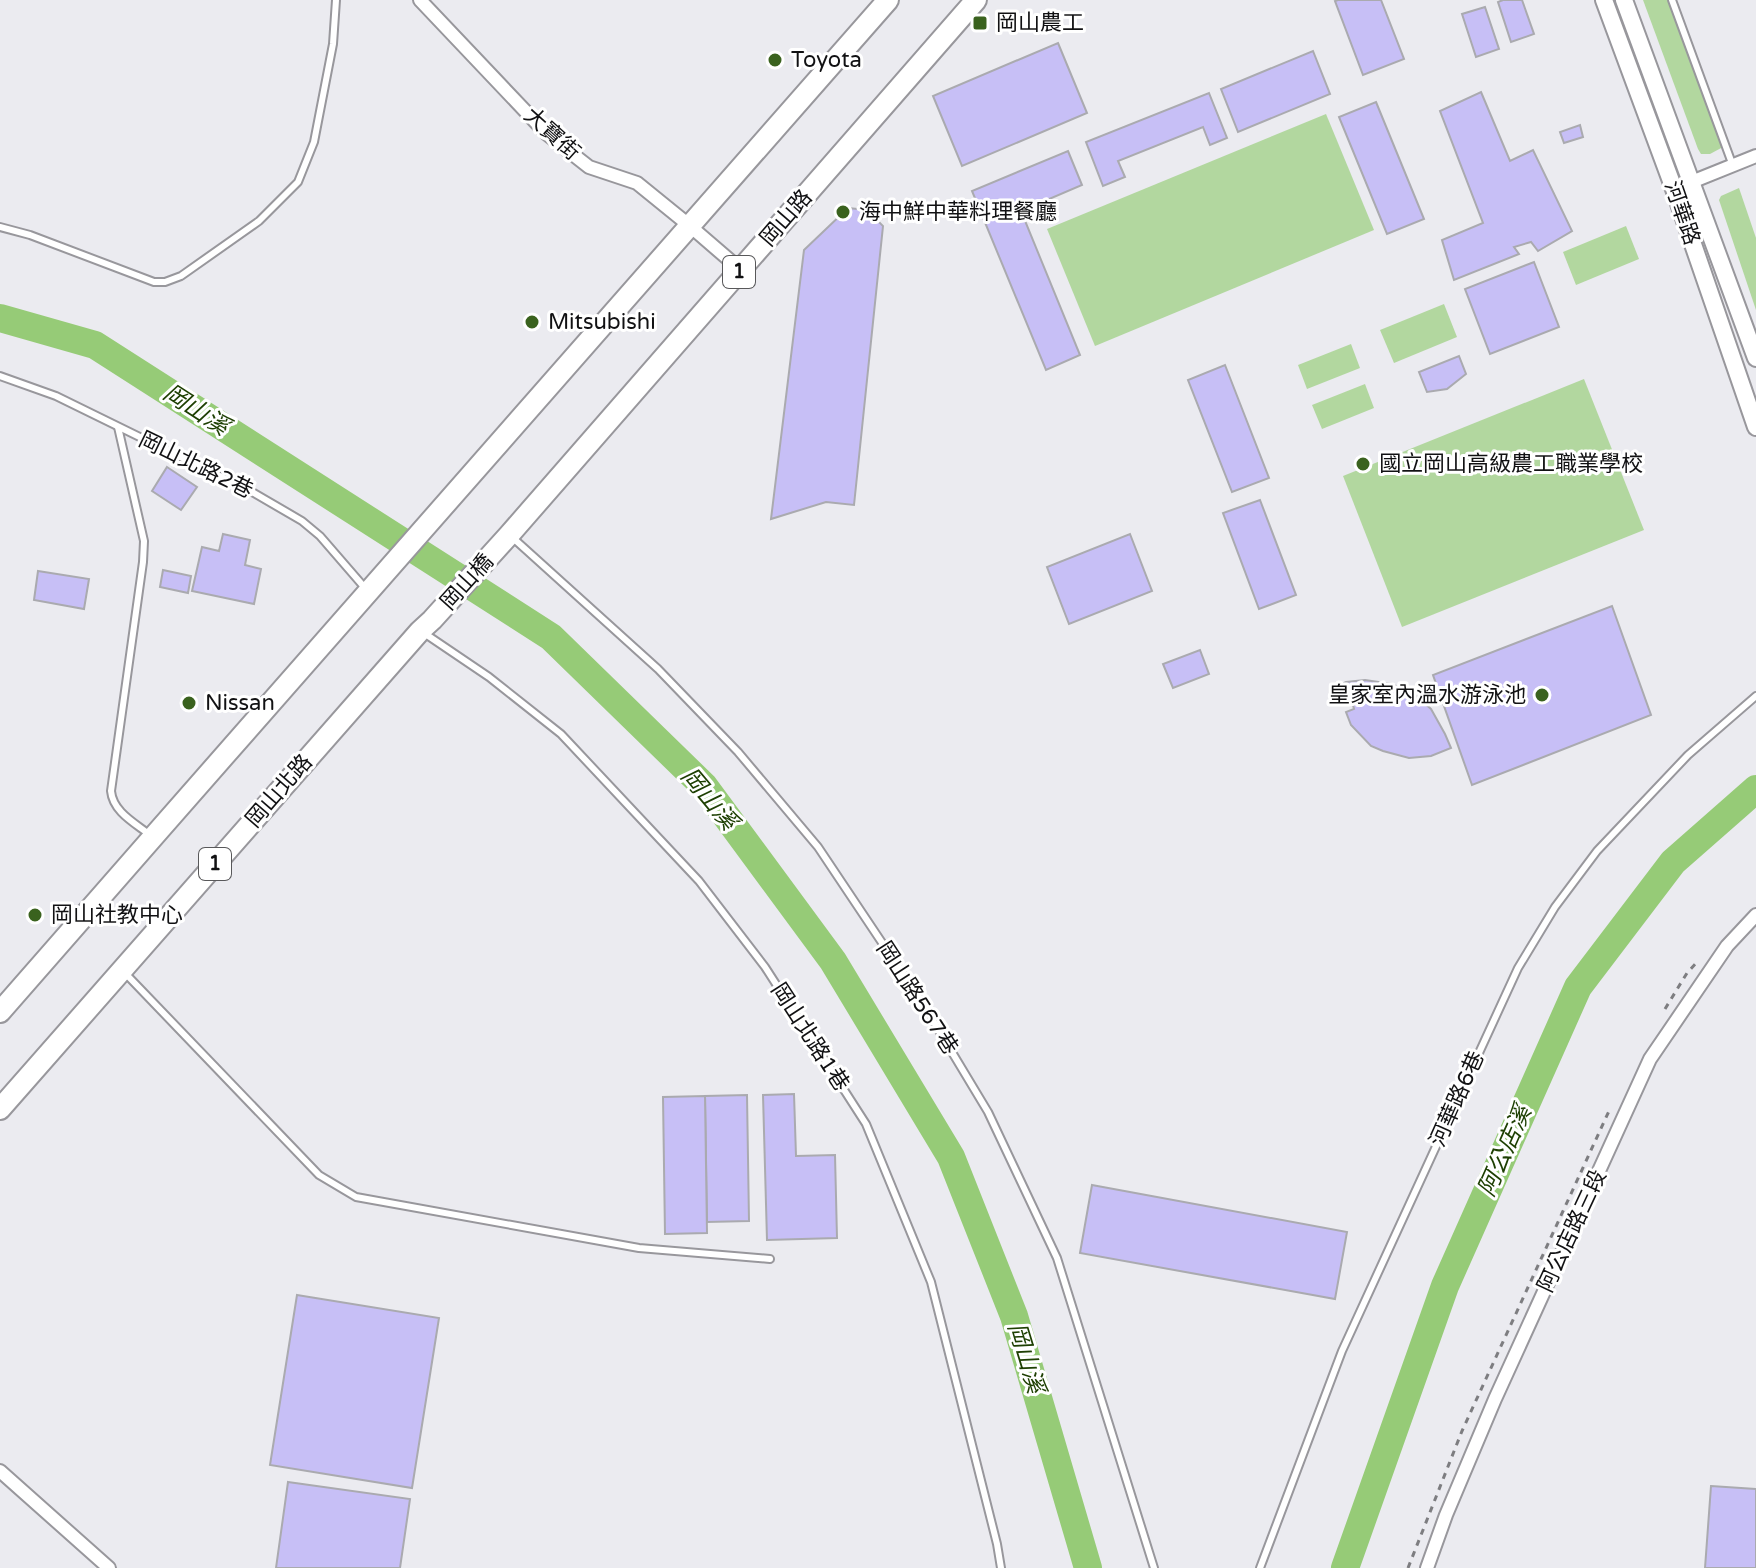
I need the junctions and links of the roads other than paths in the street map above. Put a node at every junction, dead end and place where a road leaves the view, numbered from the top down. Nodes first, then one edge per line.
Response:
1 (336, 0) edge
2 (420, 0) edge
3 (888, 0) edge
4 (976, 0) edge
5 (1604, 0) edge
6 (1624, 0) edge
7 (1672, 0) edge
8 (1756, 156) edge
9 (1733, 166) junction
10 (1692, 182) junction
11 (1674, 189) junction
12 (690, 226) junction
13 (0, 227) edge
14 (741, 270) junction
15 (1756, 358) edge
16 (0, 376) edge
17 (118, 427) junction
18 (1756, 427) edge
19 (505, 539) junction
20 (367, 591) junction
21 (426, 625) junction
22 (1756, 696) edge
23 (153, 837) junction
24 (1756, 915) edge
25 (122, 970) junction
26 (0, 1012) edge
27 (0, 1109) edge
28 (770, 1259) dead end
29 (0, 1471) edge
30 (109, 1568) edge
31 (1001, 1568) edge
32 (1154, 1568) edge
33 (1260, 1568) edge
34 (1427, 1568) edge

1 - 13 lane
2 - 12 street, 大寶街
3 - 12 main road
4 - 14 main road, 岡山路 / 1
5 - 11 street, 河華路
6 - 10 street, 河華路
7 - 9 lane
8 - 9 street
9 - 10 street
10 - 11 street
10 - 15 street, 河華路
11 - 18 street, 河華路
12 - 14 street, 大寶街
12 - 20 main road
14 - 19 main road, 岡山路 / 1
16 - 17 lane, 岡山北路2巷
17 - 20 lane, 岡山北路2巷
17 - 23 lane
19 - 21 main road, 岡山橋 / 1
19 - 32 lane, 岡山路567巷
20 - 23 main road
21 - 25 main road, 岡山北路 / 1
21 - 31 lane, 岡山北路1巷
22 - 33 lane, 河華路6巷
23 - 26 main road
24 - 34 street, 阿公店路三段
25 - 27 main road, 岡山北路 / 1
25 - 28 lane
29 - 30 street

